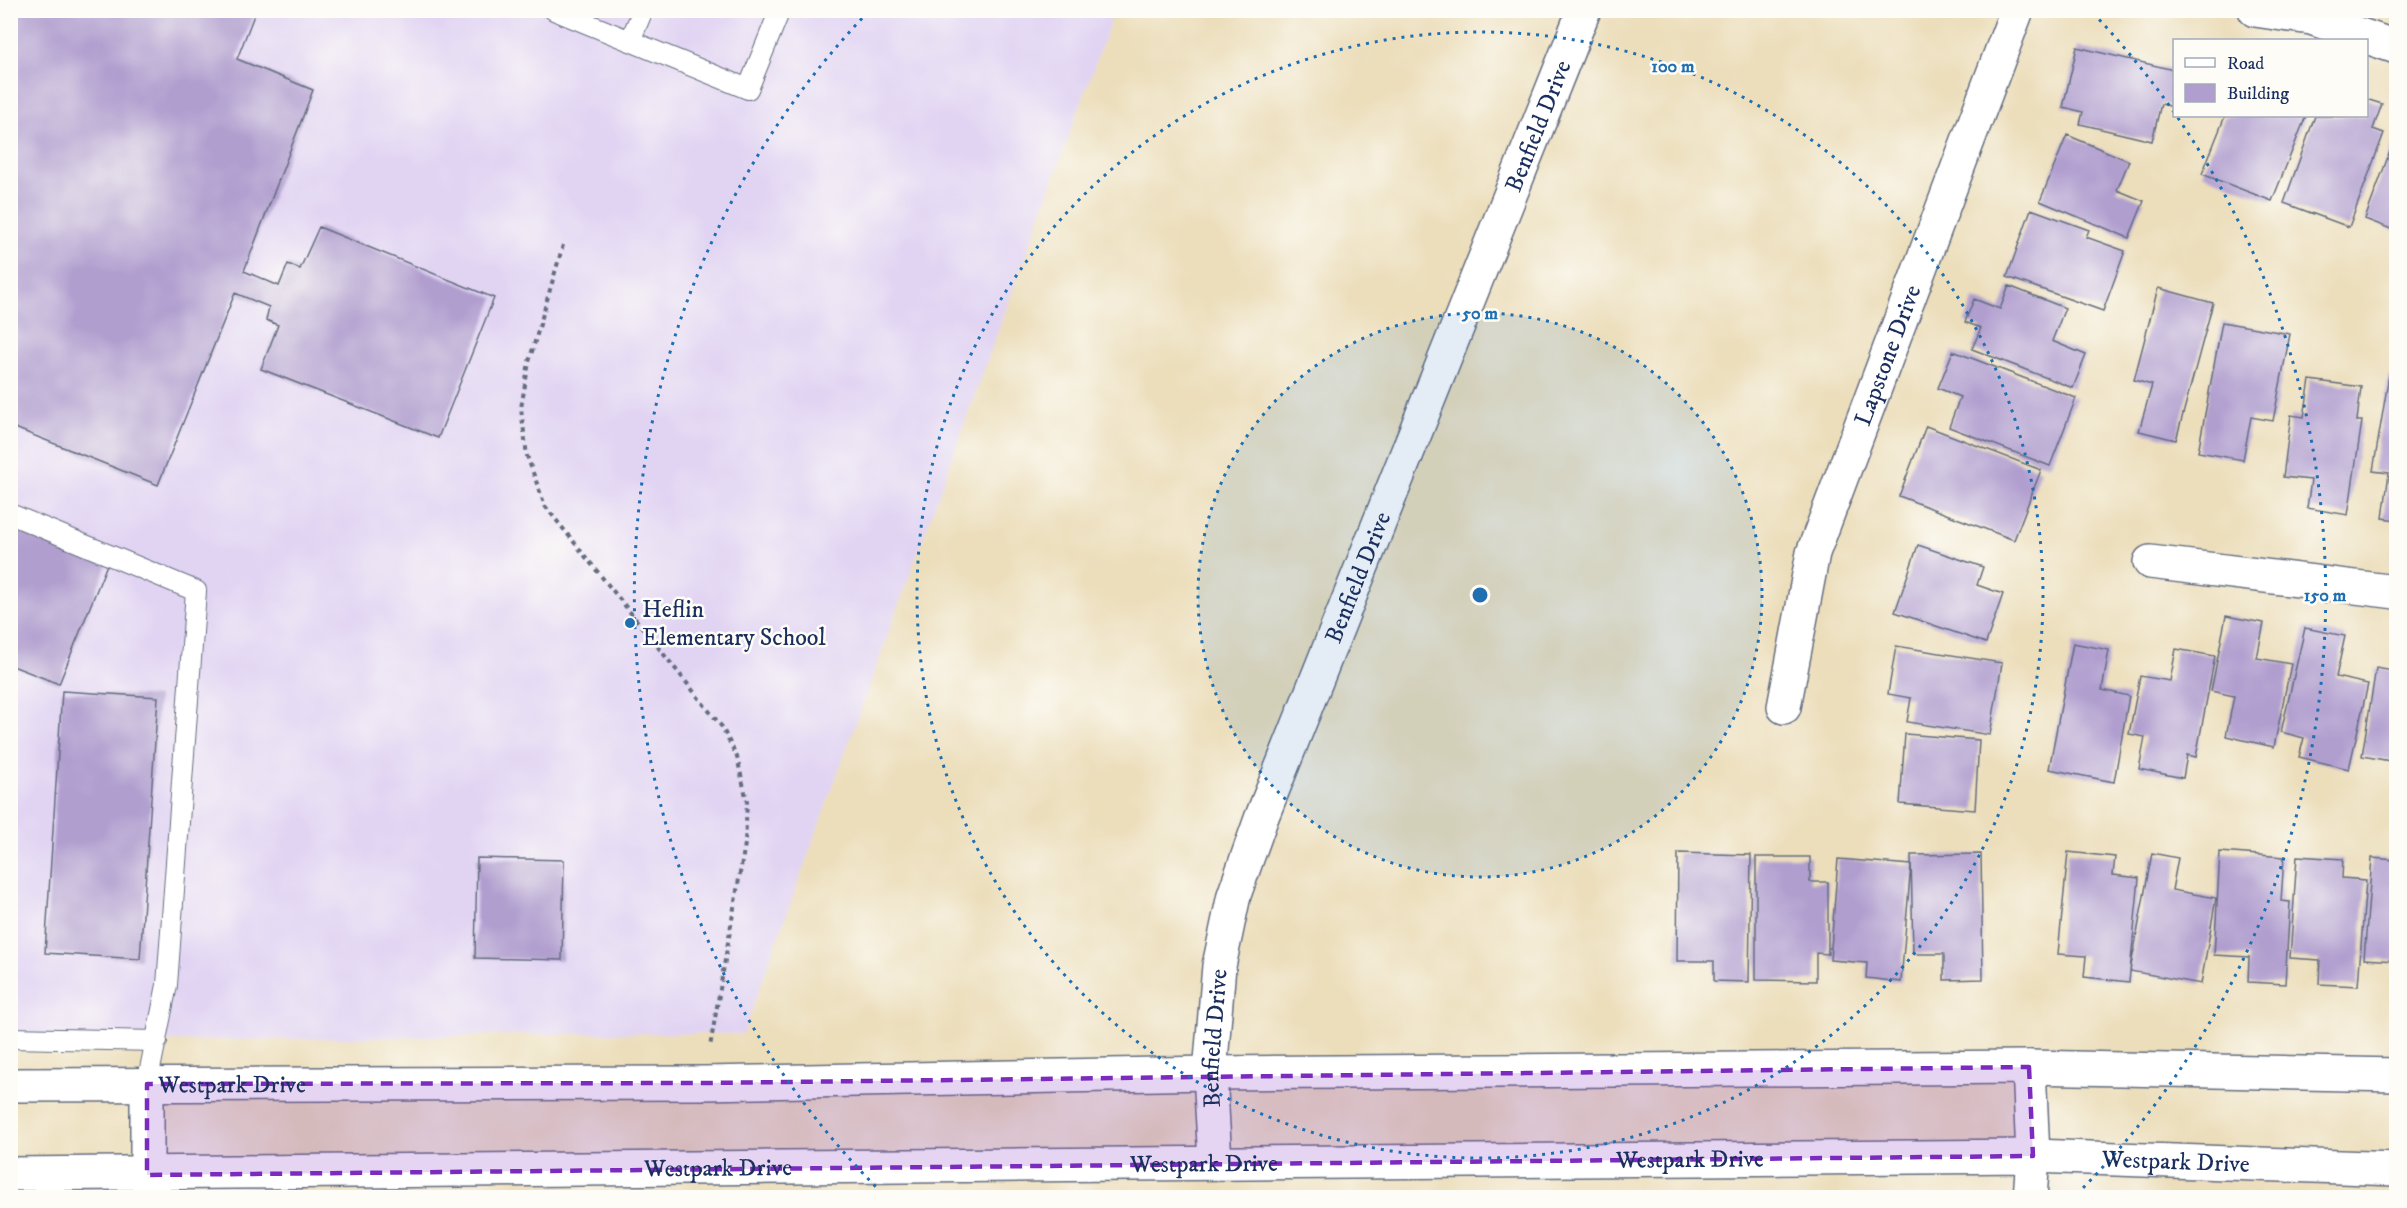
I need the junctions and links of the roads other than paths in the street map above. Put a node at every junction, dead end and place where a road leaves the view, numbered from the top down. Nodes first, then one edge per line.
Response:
1 (554, 10) edge
2 (643, 10) edge
3 (780, 10) edge
4 (1584, 10) edge
5 (2017, 10) edge
6 (2255, 10) edge
7 (630, 41) junction
8 (2397, 47) edge
9 (10, 514) edge
10 (2150, 561) dead end
11 (2397, 592) edge
12 (1784, 707) dead end
13 (10, 1038) edge
14 (157, 1041) junction
15 (2029, 1066) junction
16 (1210, 1073) junction
17 (2397, 1075) edge
18 (147, 1084) junction
19 (10, 1085) edge
20 (2033, 1156) junction
21 (1215, 1162) junction
22 (2397, 1169) edge
23 (10, 1174) edge
24 (147, 1175) junction
25 (2030, 1197) edge

1 - 7 lane
2 - 7 lane
3 - 7 lane
4 - 16 main road, Benfield Drive
5 - 12 main road, Lapstone Drive
6 - 8 main road
9 - 14 lane
10 - 11 main road
13 - 14 lane
14 - 18 lane
15 - 16 main road, Westpark Drive
15 - 17 main road, Westpark Drive
15 - 20 main road
16 - 18 main road, Westpark Drive
16 - 21 main road, Benfield Drive
18 - 19 main road, Westpark Drive
18 - 24 main road
20 - 21 main road, Westpark Drive
20 - 22 main road, Westpark Drive
20 - 25 main road
21 - 24 main road, Westpark Drive
23 - 24 main road, Westpark Drive

